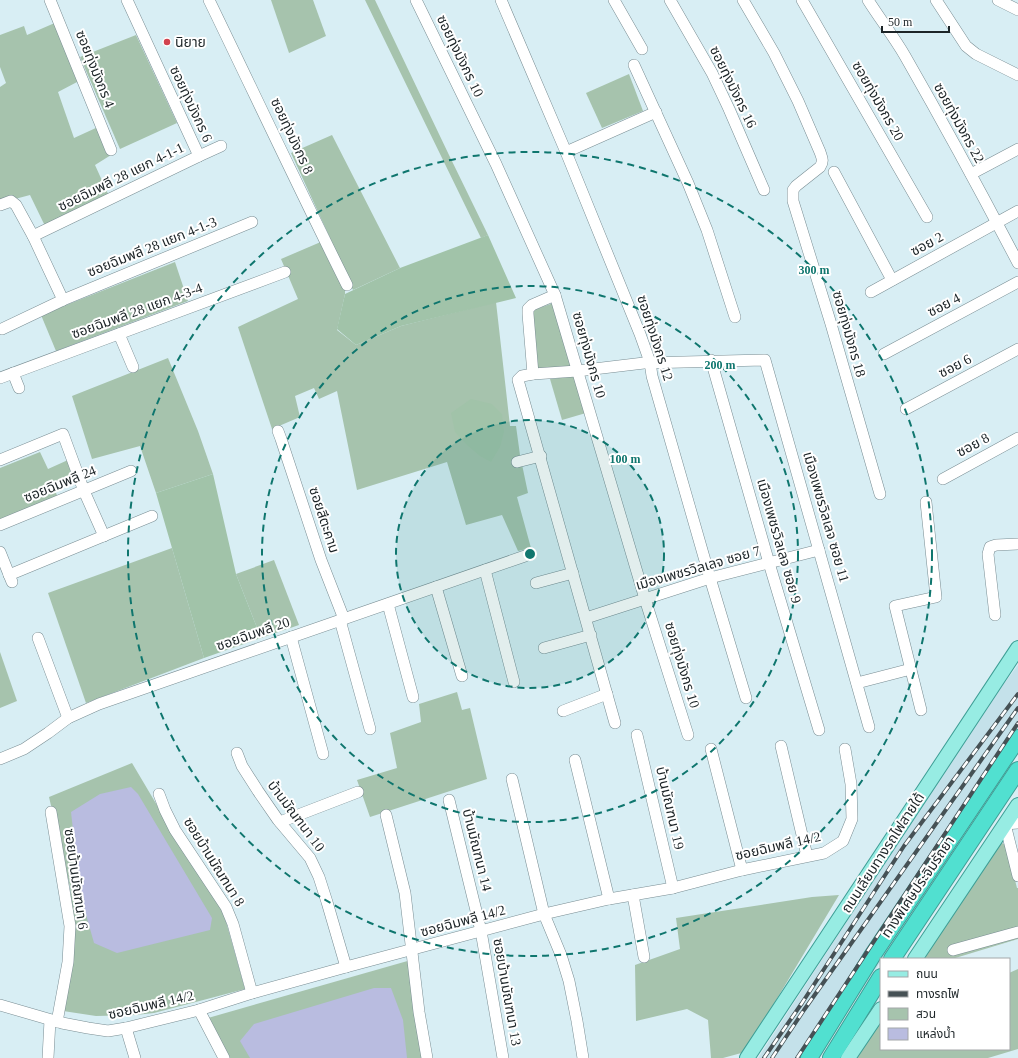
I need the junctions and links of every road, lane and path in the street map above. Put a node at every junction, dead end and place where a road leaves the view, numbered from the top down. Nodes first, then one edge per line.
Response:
1 (50, 0) edge
2 (127, 0) edge
3 (209, 0) edge
4 (416, 0) edge
5 (501, 0) edge
6 (614, 0) edge
7 (670, 0) edge
8 (743, 0) edge
9 (802, 0) edge
10 (868, 0) edge
11 (936, 0) edge
12 (998, 0) edge
13 (1018, 10) edge
14 (642, 49) dead end
15 (634, 64) dead end
16 (1018, 74) edge
17 (656, 112) junction
18 (221, 146) dead end
19 (1018, 148) edge
20 (111, 150) dead end
21 (566, 152) junction
22 (199, 156) junction
23 (834, 172) dead end
24 (971, 174) junction
25 (764, 190) dead end
26 (0, 205) edge
27 (1018, 211) edge
28 (927, 217) dead end
29 (252, 222) dead end
30 (997, 223) junction
31 (33, 236) junction
32 (1018, 263) edge
33 (285, 272) dead end
34 (892, 280) junction
35 (1018, 282) edge
36 (348, 285) dead end
37 (870, 292) dead end
38 (555, 295) junction
39 (63, 300) junction
40 (735, 317) dead end
41 (2, 329) dead end
42 (119, 334) junction
43 (1018, 349) edge
44 (884, 354) dead end
45 (711, 360) junction
46 (650, 362) junction
47 (133, 367) dead end
48 (577, 371) junction
49 (13, 373) junction
50 (533, 374) junction
51 (0, 378) edge
52 (19, 388) dead end
53 (906, 409) dead end
54 (278, 430) dead end
55 (1018, 438) edge
56 (540, 456) junction
57 (0, 460) edge
58 (518, 462) dead end
59 (131, 471) dead end
60 (943, 479) dead end
61 (84, 491) junction
62 (880, 494) dead end
63 (926, 502) dead end
64 (152, 516) dead end
65 (0, 525) edge
66 (104, 536) junction
67 (1018, 544) edge
68 (819, 550) junction
69 (0, 552) edge
70 (525, 556) dead end
71 (769, 563) junction
72 (485, 570) junction
73 (574, 573) junction
74 (710, 578) junction
75 (536, 583) dead end
76 (436, 587) junction
77 (645, 599) junction
78 (388, 604) junction
79 (995, 615) dead end
80 (586, 618) junction
81 (342, 620) junction
82 (591, 635) junction
83 (291, 637) junction
84 (38, 638) dead end
85 (544, 648) dead end
86 (1018, 648) edge
87 (911, 669) junction
88 (462, 676) dead end
89 (514, 682) dead end
90 (857, 683) junction
91 (607, 694) junction
92 (413, 697) dead end
93 (746, 698) dead end
94 (921, 710) dead end
95 (563, 711) dead end
96 (68, 718) junction
97 (615, 723) dead end
98 (869, 727) dead end
99 (370, 729) dead end
100 (819, 730) dead end
101 (637, 735) dead end
102 (688, 735) dead end
103 (1018, 738) edge
104 (781, 746) dead end
105 (712, 749) dead end
106 (845, 749) dead end
107 (237, 753) dead end
108 (323, 754) dead end
109 (0, 759) edge
110 (575, 760) dead end
111 (1018, 770) edge
112 (512, 779) dead end
113 (358, 792) dead end
114 (159, 794) dead end
115 (449, 800) dead end
116 (1018, 804) edge
117 (51, 812) dead end
118 (386, 815) dead end
119 (280, 822) junction
120 (1011, 824) edge
121 (807, 856) junction
122 (742, 870) junction
123 (1017, 870) edge
124 (673, 888) junction
125 (632, 895) junction
126 (609, 899) junction
127 (544, 914) junction
128 (481, 931) junction
129 (1018, 932) edge
130 (412, 950) junction
131 (953, 950) dead end
132 (644, 957) dead end
133 (893, 958) edge
134 (916, 958) edge
135 (346, 967) junction
136 (880, 979) edge
137 (252, 994) junction
138 (0, 1005) edge
139 (199, 1010) junction
140 (880, 1010) edge
141 (54, 1021) junction
142 (126, 1028) junction
143 (48, 1058) edge
144 (134, 1058) edge
145 (224, 1058) edge
146 (427, 1058) edge
147 (503, 1058) edge
148 (583, 1058) edge
149 (747, 1058) edge
150 (809, 1058) edge
151 (831, 1058) edge
152 (848, 1058) edge

1 - 20 street, ซอยทุ่งมังกร 4
2 - 22 street, ซอยทุ่งมังกร 6
3 - 36 street, ซอยทุ่งมังกร 8
4 - 38 street, ซอยทุ่งมังกร 10
5 - 21 street, ซอยทุ่งมังกร 12
6 - 14 street
7 - 25 street, ซอยทุ่งมังกร 16
8 - 62 street, ซอยทุ่งมังกร 18
9 - 28 street, ซอยทุ่งมังกร 20
10 - 24 street, ซอยทุ่งมังกร 22
11 - 16 street
12 - 13 street
15 - 17 street
17 - 21 street
17 - 40 street
18 - 22 street, ซอยฉิมพลี 28 แยก 4-1-1
19 - 24 street
21 - 46 street, ซอยทุ่งมังกร 12
22 - 31 street, ซอยฉิมพลี 28 แยก 4-1-1
23 - 34 street
24 - 30 street, ซอยทุ่งมังกร 22
26 - 31 street
27 - 30 street, ซอย 2
29 - 39 street, ซอยฉิมพลี 28 แยก 4-1-3
30 - 32 street, ซอยทุ่งมังกร 22
30 - 34 street, ซอย 2
31 - 39 street
33 - 42 street, ซอยฉิมพลี 28 แยก 4-3-4
34 - 37 street, ซอย 2
35 - 44 street, ซอย 4
38 - 48 street, ซอยทุ่งมังกร 10
38 - 50 street
39 - 41 street, ซอยฉิมพลี 28 แยก 4-1-3
42 - 47 street
42 - 49 street, ซอยฉิมพลี 28 แยก 4-3-4
43 - 53 street, ซอย 6
45 - 46 street
45 - 68 street, เมืองเพชรวิลเลจ ซอย 11
45 - 71 street, เมืองเพชรวิลเลจ ซอย 9
46 - 48 street
46 - 74 street, ซอยทุ่งมังกร 12
48 - 50 street
48 - 77 street, ซอยทุ่งมังกร 10
49 - 51 street, ซอยฉิมพลี 28 แยก 4-3-4
49 - 52 street
50 - 56 street
54 - 81 street, ซอยสีตะคาม
55 - 60 street, ซอย 8
56 - 58 street
56 - 73 street
57 - 61 street
59 - 61 street, ซอยฉิมพลี 24
61 - 65 street, ซอยฉิมพลี 24
61 - 66 street
63 - 87 street
64 - 66 street
66 - 69 street
67 - 79 street
68 - 71 street, เมืองเพชรวิลเลจ ซอย 7
68 - 90 street, เมืองเพชรวิลเลจ ซอย 11
70 - 72 street, ซอยฉิมพลี 20
71 - 74 street, เมืองเพชรวิลเลจ ซอย 7
71 - 100 street, เมืองเพชรวิลเลจ ซอย 9
72 - 76 street, ซอยฉิมพลี 20
72 - 89 street
73 - 75 street
73 - 80 street
74 - 77 street, เมืองเพชรวิลเลจ ซอย 7
74 - 93 street, ซอยทุ่งมังกร 12
76 - 78 street, ซอยฉิมพลี 20
76 - 88 street
77 - 80 street, เมืองเพชรวิลเลจ ซอย 7
77 - 102 street, ซอยทุ่งมังกร 10
78 - 81 street, ซอยฉิมพลี 20
78 - 92 street
80 - 82 street
81 - 83 street, ซอยฉิมพลี 20
81 - 99 street, ซอยสีตะคาม
82 - 85 street
82 - 91 street
83 - 96 street, ซอยฉิมพลี 20
83 - 108 street
84 - 96 street
86 - 149 main road, ถนนเลียบทางรถไฟสายใต้
87 - 90 street
87 - 94 street
90 - 98 street, เมืองเพชรวิลเลจ ซอย 11
91 - 95 street
91 - 97 street
96 - 109 street, ซอยฉิมพลี 20
101 - 124 street, บ้านมัณฑนา 19
103 - 150 highway, ทางพิเศษประจิมรัถยา
104 - 121 street
105 - 122 street
106 - 121 street, ซอยฉิมพลี 14/2
107 - 119 street, บ้านมัณฑนา 10
110 - 126 street
111 - 133 highway, ทางพิเศษประจิมรัถยา
112 - 127 street
113 - 119 street
114 - 137 street, ซอยบ้านมัณฑนา 8
115 - 128 street, บ้านมัณฑนา 14
116 - 120 main road
117 - 141 street, ซอยบ้านมัณฑนา 6
118 - 130 street
119 - 135 street, บ้านมัณฑนา 10
120 - 123 street
120 - 134 main road
121 - 122 street, ซอยฉิมพลี 14/2
122 - 124 street, ซอยฉิมพลี 14/2
124 - 125 street, ซอยฉิมพลี 14/2
125 - 126 street, ซอยฉิมพลี 14/2
125 - 132 street
126 - 127 street, ซอยฉิมพลี 14/2
127 - 128 street, ซอยฉิมพลี 14/2
127 - 148 street
128 - 130 street, ซอยฉิมพลี 14/2
128 - 147 street, ซอยบ้านมัณฑนา 13
129 - 131 street
130 - 135 street, ซอยฉิมพลี 14/2
130 - 146 street
135 - 137 street, ซอยฉิมพลี 14/2
136 - 151 highway
137 - 139 street, ซอยฉิมพลี 14/2
138 - 141 street, ซอยฉิมพลี 14/2
139 - 142 street, ซอยฉิมพลี 14/2
139 - 145 street
140 - 152 main road
141 - 142 street, ซอยฉิมพลี 14/2
141 - 143 street, ซอยบ้านมัณฑนา 6
142 - 144 street

